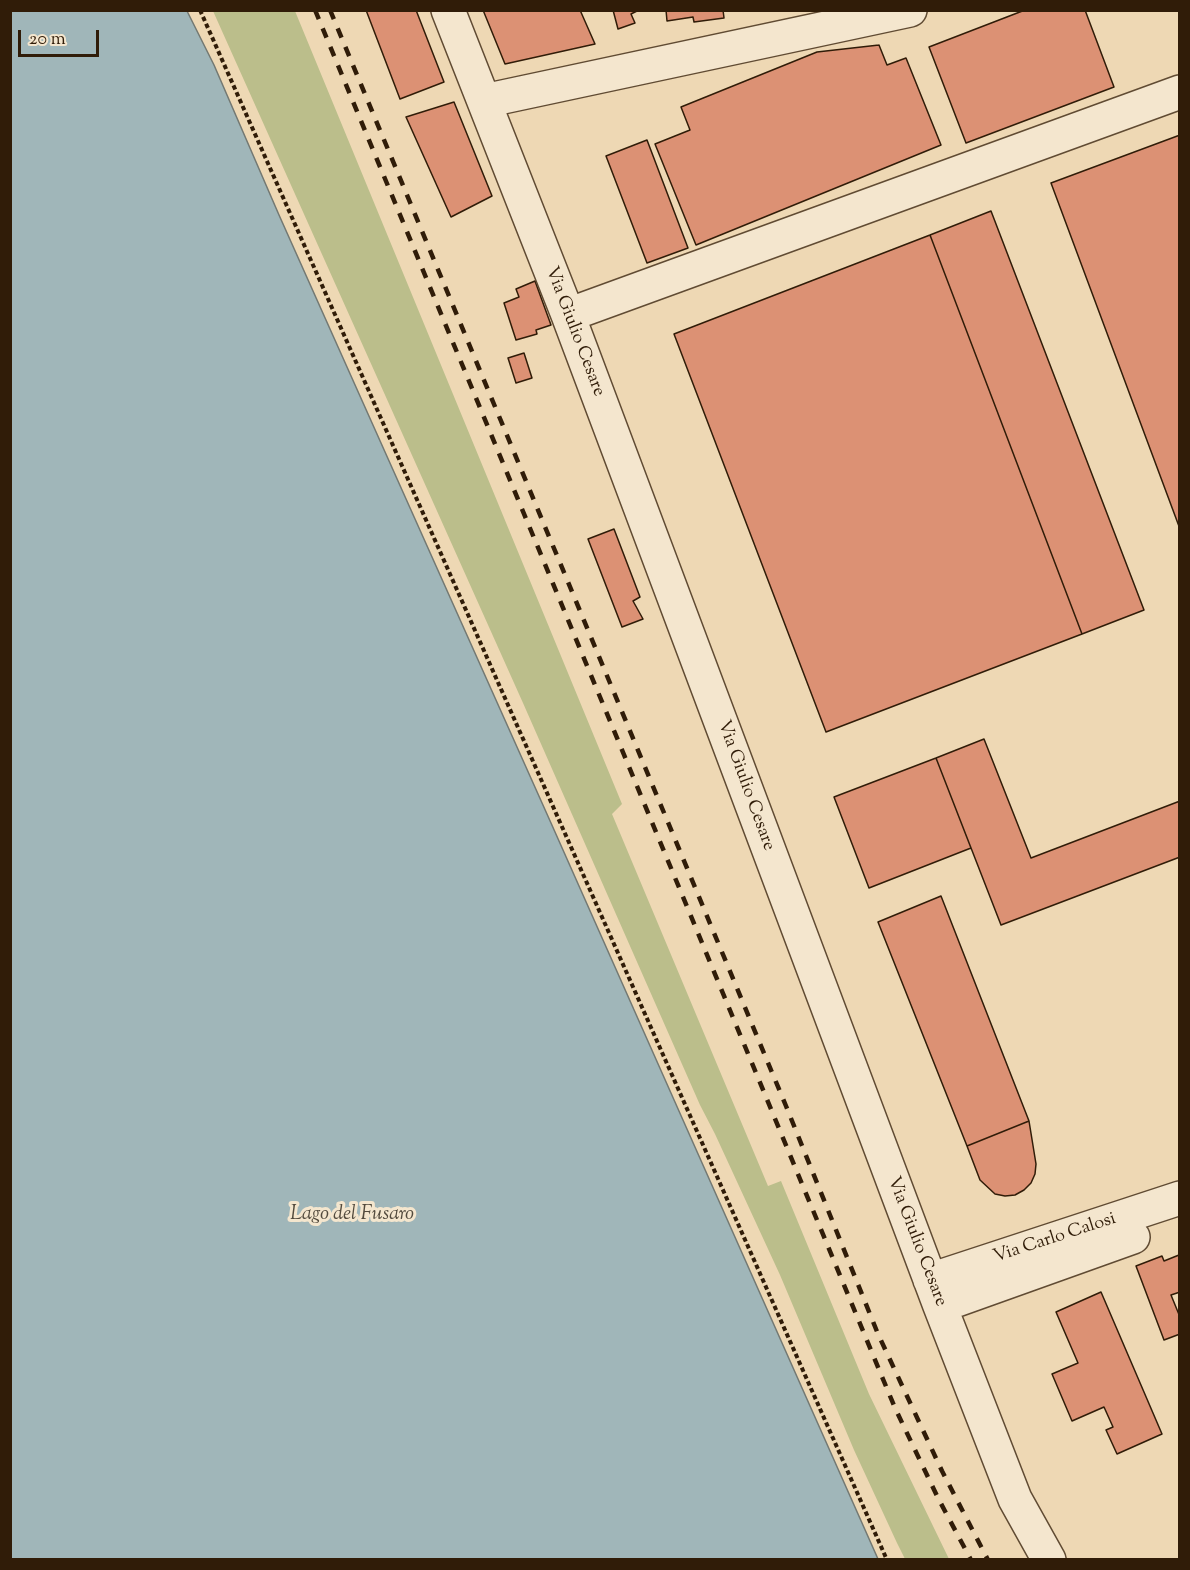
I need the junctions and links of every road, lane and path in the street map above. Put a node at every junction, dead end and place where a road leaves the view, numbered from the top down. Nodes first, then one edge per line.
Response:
1 (200, 10) edge
2 (448, 10) edge
3 (910, 10) edge
4 (1179, 92) edge
5 (484, 101) junction
6 (568, 315) junction
7 (1179, 1198) edge
8 (1179, 1222) edge
9 (935, 1293) junction
10 (887, 1560) edge
11 (1049, 1560) edge

1 - 10 path
2 - 5 street, Via Giulio Cesare
3 - 5 street
4 - 6 street
5 - 6 street, Via Giulio Cesare
6 - 9 street, Via Giulio Cesare
7 - 9 street, Via Carlo Calosi
8 - 9 street
9 - 11 street, Via Giulio Cesare

